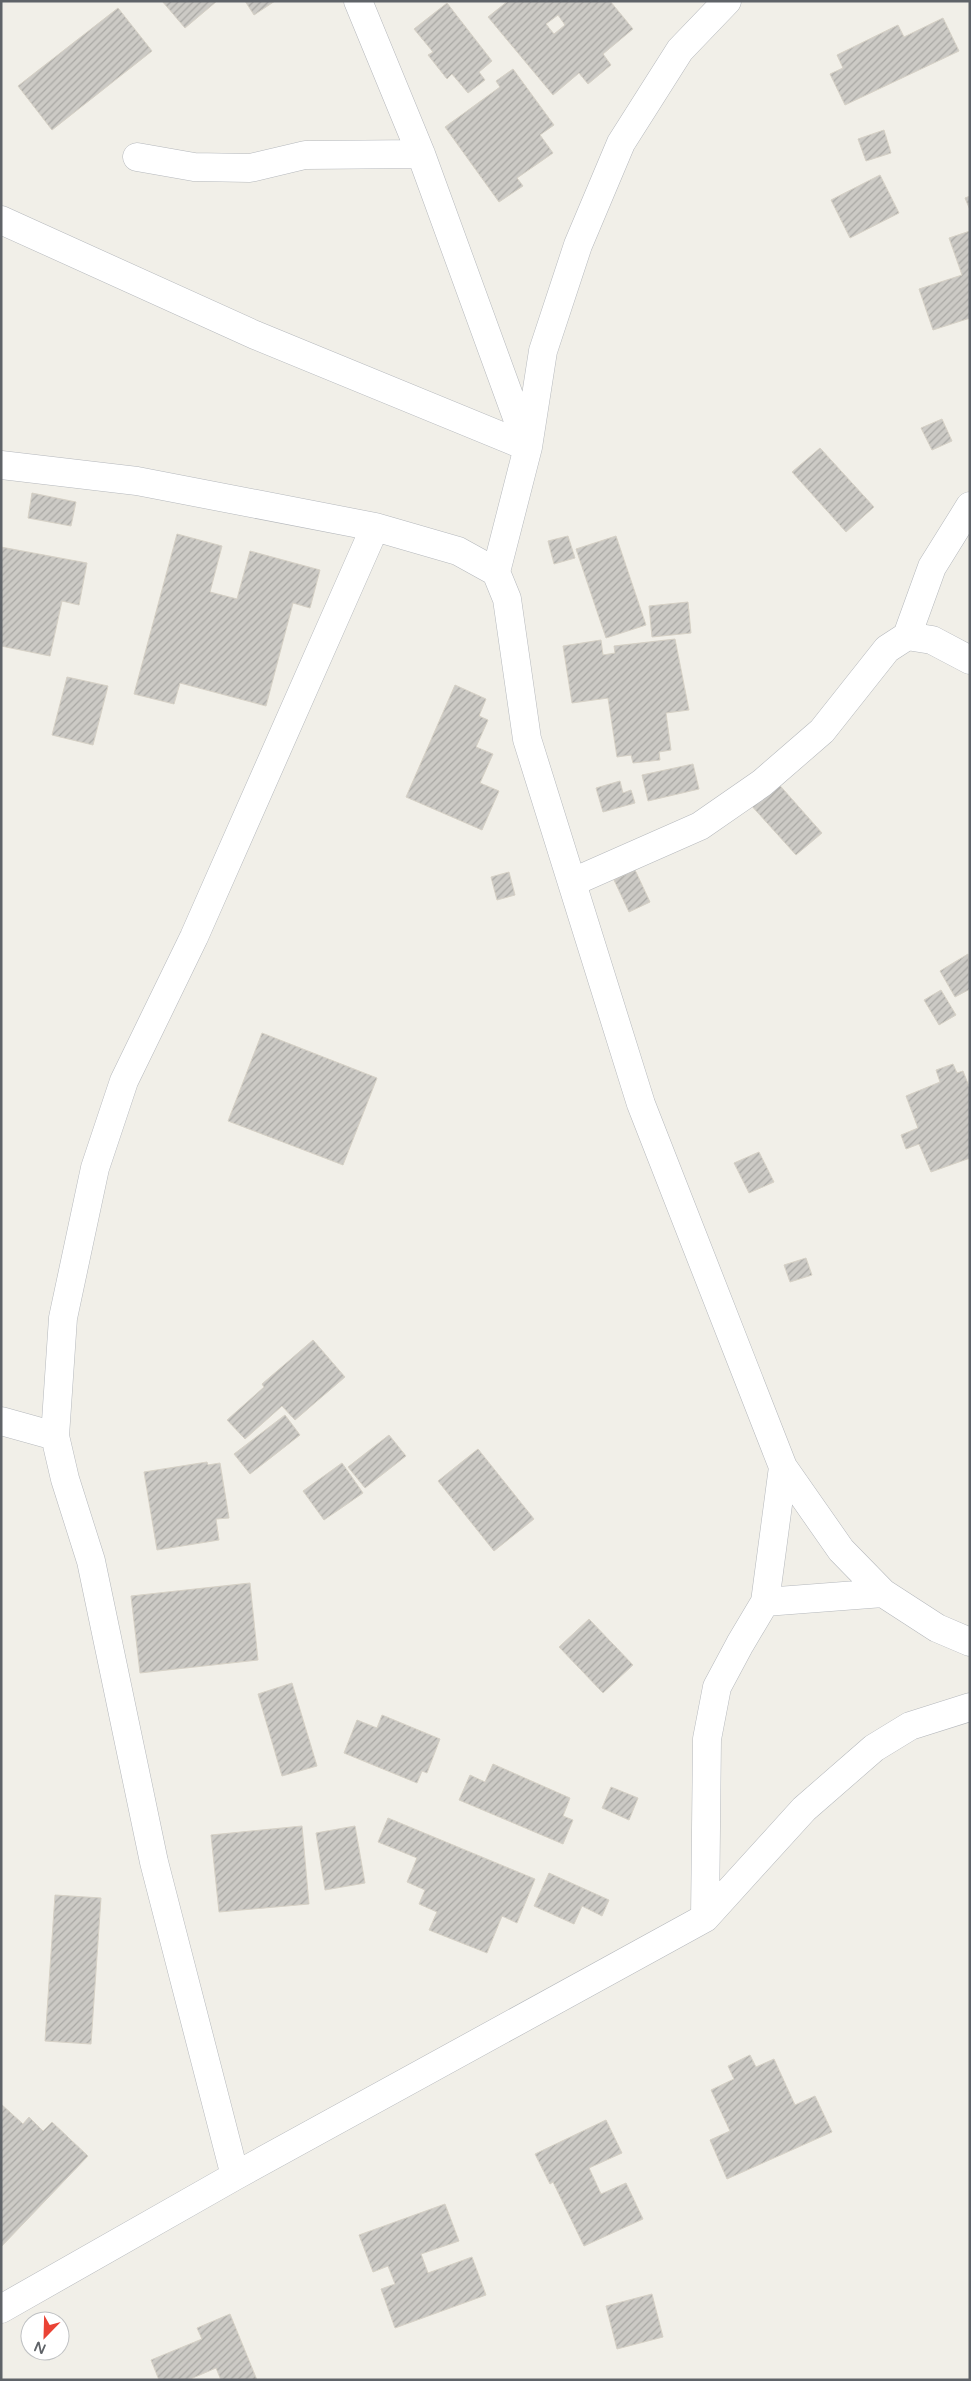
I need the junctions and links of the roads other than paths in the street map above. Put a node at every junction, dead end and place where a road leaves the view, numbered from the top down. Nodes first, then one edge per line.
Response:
1 (358, 1) edge
2 (726, 2) edge
3 (421, 154) junction
4 (137, 157) dead end
5 (1, 220) edge
6 (528, 447) junction
7 (1, 465) edge
8 (970, 506) edge
9 (375, 527) junction
10 (496, 572) junction
11 (907, 636) junction
12 (970, 660) edge
13 (573, 882) junction
14 (1, 1421) edge
15 (55, 1436) junction
16 (783, 1467) junction
17 (883, 1593) junction
18 (765, 1602) junction
19 (970, 1642) edge
20 (970, 1707) edge
21 (705, 1918) junction
22 (235, 2176) junction
23 (1, 2309) edge

1 - 3 street
2 - 6 street
3 - 4 street
3 - 6 street
5 - 6 street
6 - 10 street
7 - 9 street
8 - 11 street
9 - 10 street
9 - 15 street
10 - 13 street
11 - 12 street
11 - 13 street
13 - 16 street
14 - 15 street
15 - 22 street
16 - 17 street
16 - 18 street
17 - 18 street
17 - 19 street
18 - 21 street
20 - 21 street
21 - 22 street
22 - 23 street

